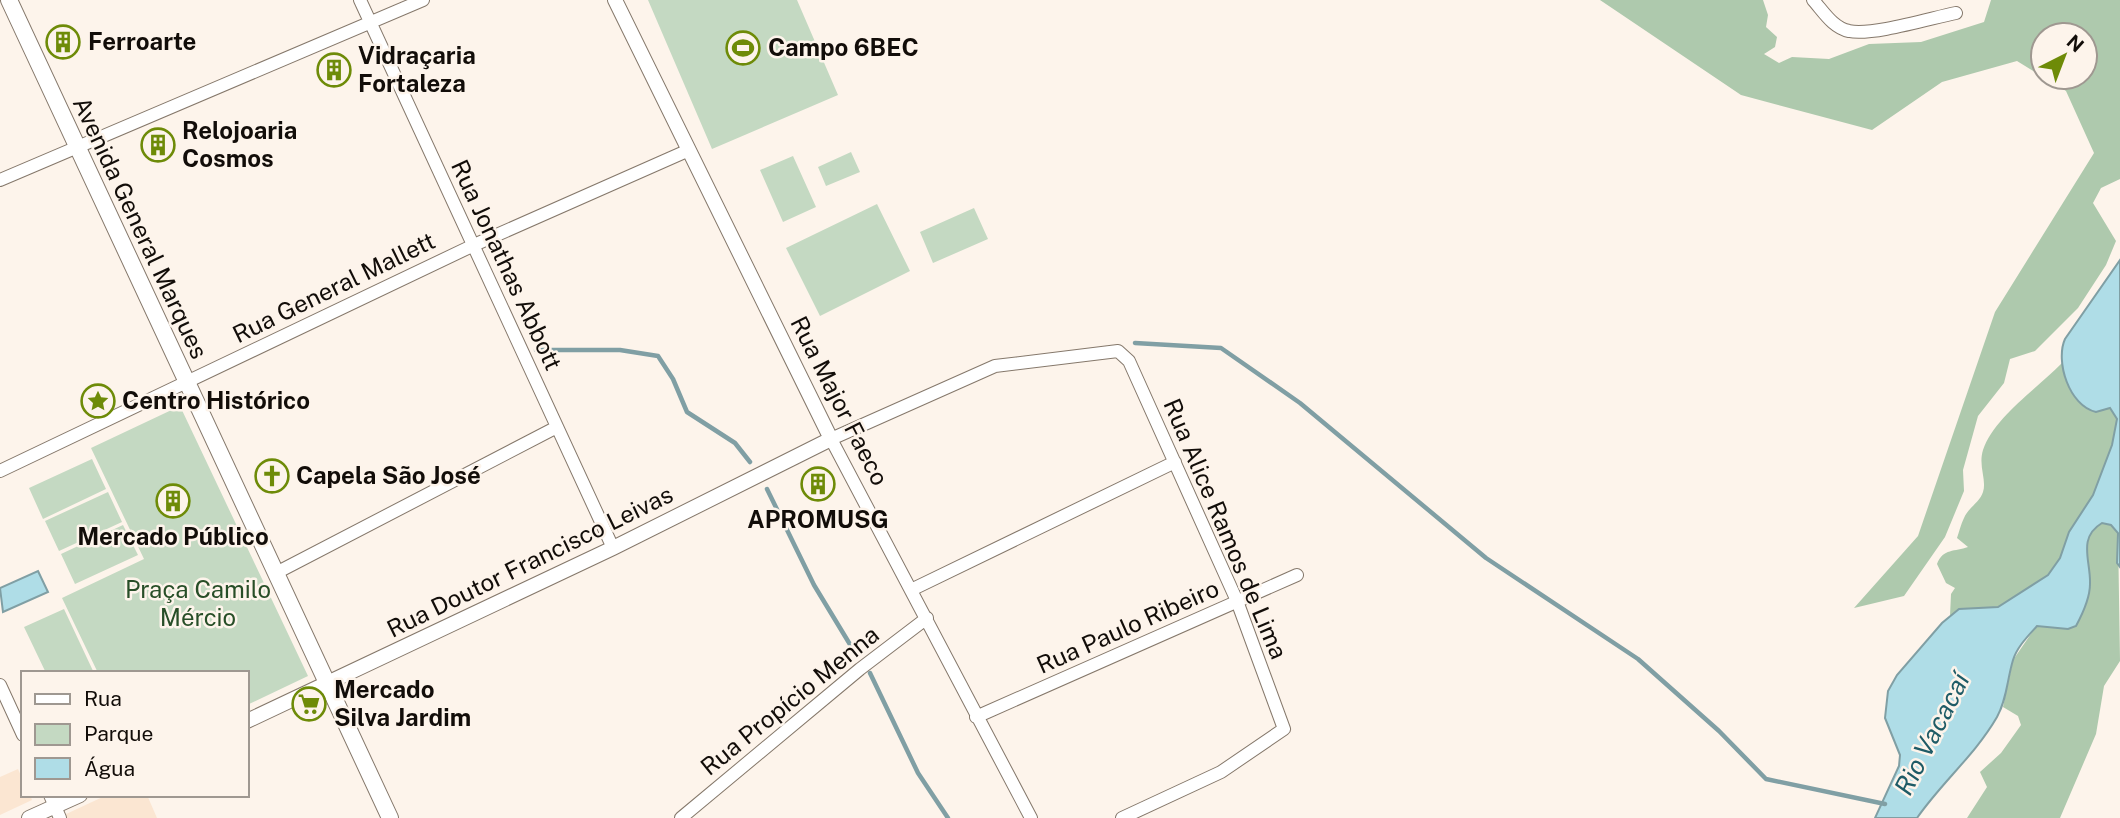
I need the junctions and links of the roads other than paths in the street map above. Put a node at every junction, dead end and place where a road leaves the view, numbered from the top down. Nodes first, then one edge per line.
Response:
1 (360, 0) edge
2 (423, 0) edge
3 (615, 0) edge
4 (1813, 0) edge
5 (7, 7) edge
6 (1956, 13) dead end
7 (370, 23) junction
8 (78, 148) junction
9 (689, 150) junction
10 (0, 180) edge
11 (474, 245) junction
12 (187, 382) junction
13 (557, 427) junction
14 (831, 439) junction
15 (1175, 462) junction
16 (0, 471) edge
17 (612, 548) junction
18 (276, 573) junction
19 (1297, 575) dead end
20 (913, 589) junction
21 (1237, 601) junction
22 (927, 618) junction
23 (328, 684) junction
24 (0, 685) edge
25 (976, 717) junction
26 (248, 720) edge
27 (21, 731) edge
28 (75, 797) edge
29 (55, 806) edge
30 (30, 818) edge
31 (390, 818) edge
32 (681, 818) edge
33 (1031, 818) edge
34 (1122, 818) edge

1 - 7 street, Rua Jonathas Abbott
2 - 7 street
3 - 9 street, Rua Major Faeco
4 - 6 street
5 - 8 main road, Avenida General Marques
7 - 8 street
7 - 11 street, Rua Jonathas Abbott
8 - 10 street
8 - 12 main road, Avenida General Marques
9 - 11 street, Rua General Mallett
9 - 14 street, Rua Major Faeco
11 - 12 street, Rua General Mallett
11 - 13 street, Rua Jonathas Abbott
12 - 16 street, Rua General Mallett
12 - 18 main road, Avenida General Marques
13 - 17 street, Rua Jonathas Abbott
13 - 18 street
14 - 15 street, Rua Alice Ramos de Lima
14 - 17 street, Rua Doutor Francisco Leivas
14 - 20 street, Rua Major Faeco
15 - 20 street
15 - 21 street, Rua Alice Ramos de Lima
17 - 23 street, Rua Doutor Francisco Leivas
18 - 23 main road, Avenida General Marques
19 - 21 street, Rua Paulo Ribeiro
20 - 22 street, Rua Major Faeco
21 - 25 street, Rua Paulo Ribeiro
21 - 34 street, Rua Alice Ramos de Lima
22 - 25 street, Rua Major Faeco
22 - 32 street, Rua Propício Menna
23 - 26 street, Rua Doutor Francisco Leivas
23 - 31 main road, Avenida General Marques
24 - 27 street
25 - 33 street, Rua Major Faeco
28 - 29 street
29 - 30 street

